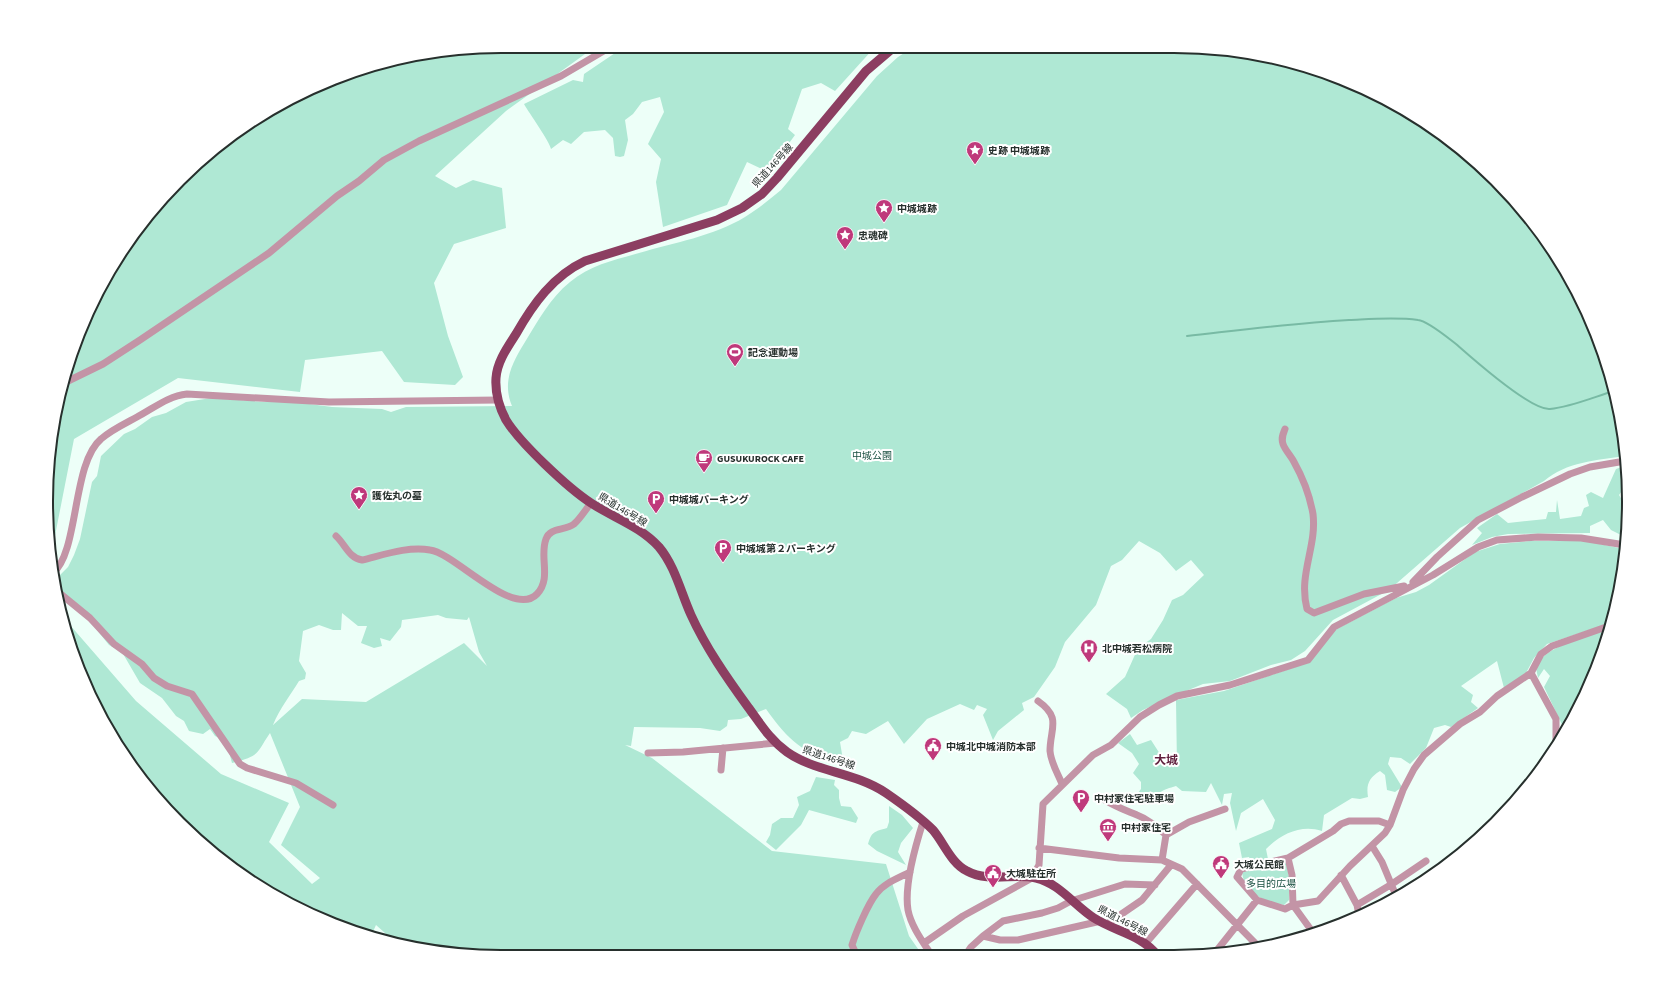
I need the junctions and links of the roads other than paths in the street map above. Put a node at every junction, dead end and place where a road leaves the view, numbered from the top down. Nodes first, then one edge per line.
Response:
1 (600, 53) edge
2 (887, 53) edge
3 (70, 380) edge
4 (498, 400) junction
5 (1285, 429) dead end
6 (1620, 462) edge
7 (591, 503) junction
8 (336, 536) dead end
9 (1620, 544) edge
10 (58, 566) edge
11 (1409, 586) junction
12 (64, 596) edge
13 (1604, 628) edge
14 (1531, 673) junction
15 (1038, 701) dead end
16 (1556, 735) edge
17 (776, 743) junction
18 (723, 748) junction
19 (648, 753) dead end
20 (721, 770) dead end
21 (1062, 784) junction
22 (1105, 800) dead end
23 (333, 805) dead end
24 (1225, 809) dead end
25 (923, 822) junction
26 (1390, 825) junction
27 (1166, 835) junction
28 (1372, 846) junction
29 (1039, 848) junction
30 (1288, 858) junction
31 (1162, 860) junction
32 (1426, 860) dead end
33 (1171, 865) junction
34 (910, 872) junction
35 (1341, 875) junction
36 (1032, 878) junction
37 (1197, 884) junction
38 (1392, 884) junction
39 (1155, 885) junction
40 (1395, 892) edge
41 (1257, 900) junction
42 (1071, 901) junction
43 (1293, 905) junction
44 (1357, 905) junction
45 (1358, 910) edge
46 (1104, 923) junction
47 (1237, 925) junction
48 (1310, 929) edge
49 (983, 936) junction
50 (1255, 942) edge
51 (924, 943) junction
52 (1146, 944) junction
53 (1219, 947) edge
54 (854, 950) edge
55 (928, 950) edge
56 (969, 950) edge
57 (1152, 950) edge

1 - 3 street
2 - 4 main road, 県道146号線
4 - 7 main road, 県道146号線
4 - 10 street
5 - 11 street
6 - 11 street
7 - 8 street
7 - 17 main road, 県道146号線
9 - 11 street
11 - 21 street
12 - 23 street
13 - 14 street
14 - 16 street
14 - 26 street
15 - 21 street
17 - 18 street
17 - 25 main road, 県道146号線
18 - 19 street
18 - 20 street
21 - 29 street
22 - 27 street
24 - 27 street
25 - 34 street
25 - 36 main road, 県道146号線
26 - 28 street
26 - 30 street
27 - 31 street
28 - 35 street
28 - 38 street
29 - 31 street
29 - 36 street
30 - 41 street
30 - 43 street
31 - 33 street
32 - 38 street
33 - 37 street
33 - 39 street
34 - 51 street
34 - 54 street
35 - 43 street
35 - 44 street
36 - 42 main road, 県道146号線
36 - 51 street
37 - 47 street
37 - 52 street
38 - 40 street
38 - 44 street
39 - 42 street
39 - 46 street
41 - 43 street
41 - 47 street
42 - 46 main road, 県道146号線
42 - 49 street
43 - 48 street
44 - 45 street
46 - 49 street
46 - 52 main road, 県道146号線
47 - 50 street
47 - 53 street
49 - 56 street
51 - 55 street
52 - 57 main road, 県道146号線

